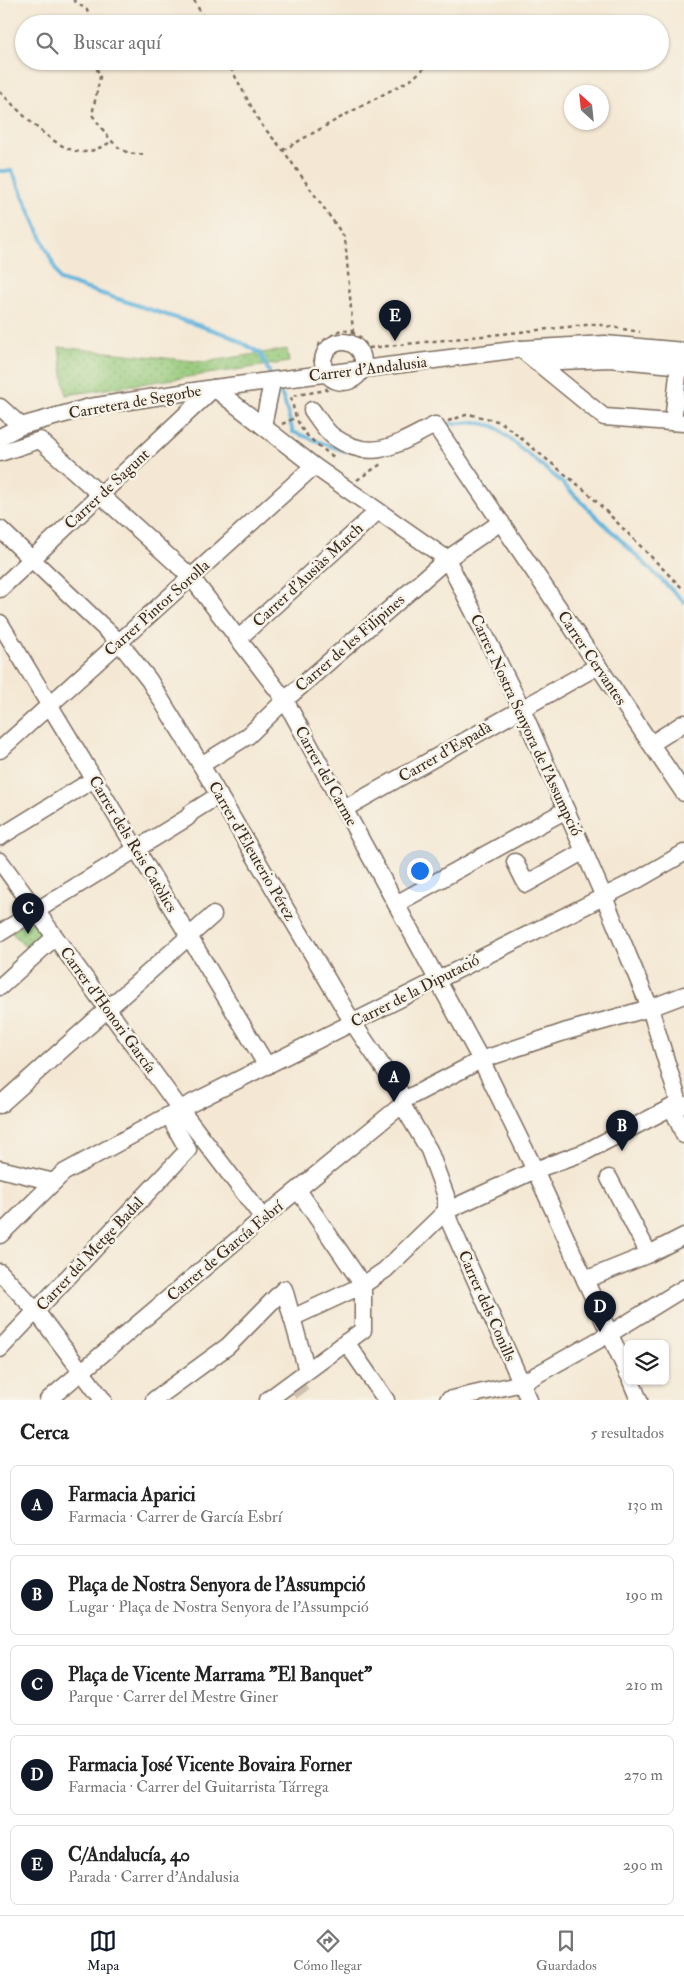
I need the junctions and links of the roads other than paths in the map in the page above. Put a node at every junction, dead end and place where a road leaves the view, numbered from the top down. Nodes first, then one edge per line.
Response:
1 (521, 349) junction
2 (682, 361) edge
3 (536, 362) junction
4 (361, 370) junction
5 (324, 375) junction
6 (272, 382) junction
7 (214, 388) junction
8 (0, 406) edge
9 (312, 410) road end
10 (678, 423) edge
11 (21, 426) junction
12 (263, 426) junction
13 (0, 436) edge
14 (0, 453) edge
15 (314, 466) junction
16 (100, 495) junction
17 (378, 510) junction
18 (501, 522) junction
19 (0, 529) edge
20 (32, 559) junction
21 (447, 559) junction
22 (191, 577) junction
23 (0, 589) edge
24 (0, 623) edge
25 (238, 639) junction
26 (119, 642) junction
27 (598, 666) junction
28 (285, 700) junction
29 (50, 705) junction
30 (522, 709) junction
31 (684, 723) edge
32 (651, 744) junction
33 (0, 750) edge
34 (201, 765) junction
35 (94, 779) junction
36 (684, 793) edge
37 (219, 795) junction
38 (344, 809) junction
39 (566, 810) junction
40 (0, 837) edge
41 (137, 850) junction
42 (584, 852) junction
43 (684, 853) edge
44 (0, 861) edge
45 (515, 862) dead end
46 (604, 897) junction
47 (396, 904) junction
48 (36, 911) junction
49 (213, 915) dead end
50 (0, 933) edge
51 (55, 937) junction
52 (189, 937) junction
53 (438, 980) junction
54 (0, 986) edge
55 (684, 995) edge
56 (650, 1008) junction
57 (107, 1009) junction
58 (353, 1023) junction
59 (481, 1060) junction
60 (267, 1066) junction
61 (403, 1102) junction
62 (0, 1105) edge
63 (679, 1106) edge
64 (180, 1109) junction
65 (680, 1131) edge
66 (0, 1169) edge
67 (535, 1170) junction
68 (609, 1178) dead end
69 (54, 1182) junction
70 (298, 1190) junction
71 (446, 1211) junction
72 (264, 1218) junction
73 (0, 1235) edge
74 (680, 1238) edge
75 (649, 1254) junction
76 (0, 1272) edge
77 (585, 1280) junction
78 (363, 1285) junction
79 (684, 1288) edge
80 (36, 1311) junction
81 (292, 1318) junction
82 (611, 1333) junction
83 (346, 1342) junction
84 (0, 1349) edge
85 (624, 1364) edge
86 (307, 1371) junction
87 (83, 1372) junction
88 (522, 1383) junction
89 (633, 1385) edge
90 (48, 1400) edge
91 (103, 1400) edge
92 (154, 1400) edge
93 (268, 1400) edge
94 (386, 1400) edge
95 (448, 1400) edge
96 (529, 1400) edge
97 (639, 1400) edge

1 - 2 street, Carrer d'Andalusia
1 - 3 street
1 - 4 street, Carrer d'Andalusia
2 - 3 street
2 - 10 street
3 - 10 street
4 - 5 street
4 - 5 street
5 - 6 street, Carrer d'Andalusia
6 - 7 street, Carrer d'Andalusia
6 - 12 street
7 - 11 street, Carretera de Segorbe
7 - 12 street, Carrer Nostra Senyora de l'Assumpció
7 - 16 street, Carrer de Sagunt
8 - 11 street
9 - 18 street, Carrer Cervantes
11 - 13 street, Carretera de Segorbe
12 - 15 street, Carrer Nostra Senyora de l'Assumpció
14 - 16 street, Carrer del Carme
15 - 17 street, Carrer Nostra Senyora de l'Assumpció
15 - 22 street, Carrer Pintor Sorolla
16 - 20 street, Carrer de Sagunt
16 - 22 street, Carrer del Carme
17 - 21 street, Carrer Nostra Senyora de l'Assumpció
17 - 25 street, Carrer d'Ausiàs March
18 - 21 street, Carrer de les Filipines
18 - 27 street, Carrer Cervantes
19 - 20 street, Carrer d'Eleuterio Pérez
20 - 23 street, Carrer de Sagunt
20 - 26 street, Carrer d'Eleuterio Pérez
21 - 28 street, Carrer de les Filipines
21 - 30 street, Carrer Nostra Senyora de l'Assumpció
22 - 25 street, Carrer del Carme
22 - 26 street, Carrer Pintor Sorolla
24 - 29 street, Carrer dels Reis Catòlics
25 - 28 street, Carrer del Carme
26 - 29 street, Carrer Pintor Sorolla
26 - 34 street, Carrer d'Eleuterio Pérez
27 - 30 street, Carrer d'Espadà
27 - 32 street, Carrer Cervantes
28 - 34 street, Carrer de les Filipines
28 - 38 street, Carrer del Carme
29 - 33 street, Carrer Pintor Sorolla
29 - 35 street, Carrer dels Reis Catòlics
30 - 38 street, Carrer d'Espadà
30 - 39 street, Carrer Nostra Senyora de l'Assumpció
31 - 32 street
32 - 36 street, Carrer Cervantes
34 - 37 street, Carrer d'Eleuterio Pérez
35 - 40 street
35 - 41 street, Carrer dels Reis Catòlics
37 - 41 street
37 - 58 street, Carrer d'Eleuterio Pérez
38 - 47 street, Carrer del Carme
39 - 42 street, Carrer Nostra Senyora de l'Assumpció
39 - 47 street
41 - 48 street
41 - 52 street, Carrer dels Reis Catòlics
42 - 45 street
42 - 46 street, Carrer Nostra Senyora de l'Assumpció
43 - 46 street, Carrer de la Diputació
44 - 48 street, Carrer d'Honori García
46 - 53 street, Carrer de la Diputació
46 - 56 street, Carrer Nostra Senyora de l'Assumpció
47 - 53 street, Carrer del Carme
48 - 50 street
48 - 51 street, Carrer d'Honori García
49 - 52 street
51 - 54 street
51 - 57 street, Carrer d'Honori García
52 - 57 street
52 - 60 street, Carrer dels Reis Catòlics
53 - 58 street, Carrer de la Diputació
53 - 59 street, Carrer del Carme
55 - 56 street, Carrer de García Esbrí
56 - 59 street, Carrer de García Esbrí
56 - 63 street, Carrer Nostra Senyora de l'Assumpció
57 - 62 street
57 - 64 street, Carrer d'Honori García
58 - 60 street, Carrer de la Diputació
58 - 61 street, Carrer d'Eleuterio Pérez
59 - 61 street, Carrer de García Esbrí
59 - 67 street, Carrer del Carme
60 - 64 street, Carrer de la Diputació
61 - 70 street, Carrer de García Esbrí
61 - 71 street, Carrer d'Eleuterio Pérez
63 - 65 street, Carrer Nostra Senyora de l'Assumpció
63 - 67 street
64 - 69 street, Carrer de la Diputació
64 - 72 street, Carrer d'Honori García
64 - 80 street, Carrer del Metge Badal
66 - 69 street
67 - 71 street
67 - 77 street, Carrer del Carme
68 - 75 street
69 - 73 street, Carrer de la Diputació
70 - 72 street, Carrer de García Esbrí
70 - 78 street
71 - 78 street
71 - 88 street, Carrer dels Conills
72 - 87 street, Carrer de García Esbrí
74 - 75 street
75 - 77 street
76 - 80 street
77 - 82 street, Carrer del Carme
78 - 81 street
78 - 83 street
79 - 82 street
80 - 84 street, Carrer del Metge Badal
80 - 87 street
81 - 86 street
81 - 92 street
82 - 85 street, Carrer del Carme
82 - 88 street
83 - 86 street
83 - 94 street
86 - 93 street
87 - 90 street, Carrer de García Esbrí
87 - 91 street
88 - 95 street
88 - 96 street, Carrer dels Conills
89 - 97 street

